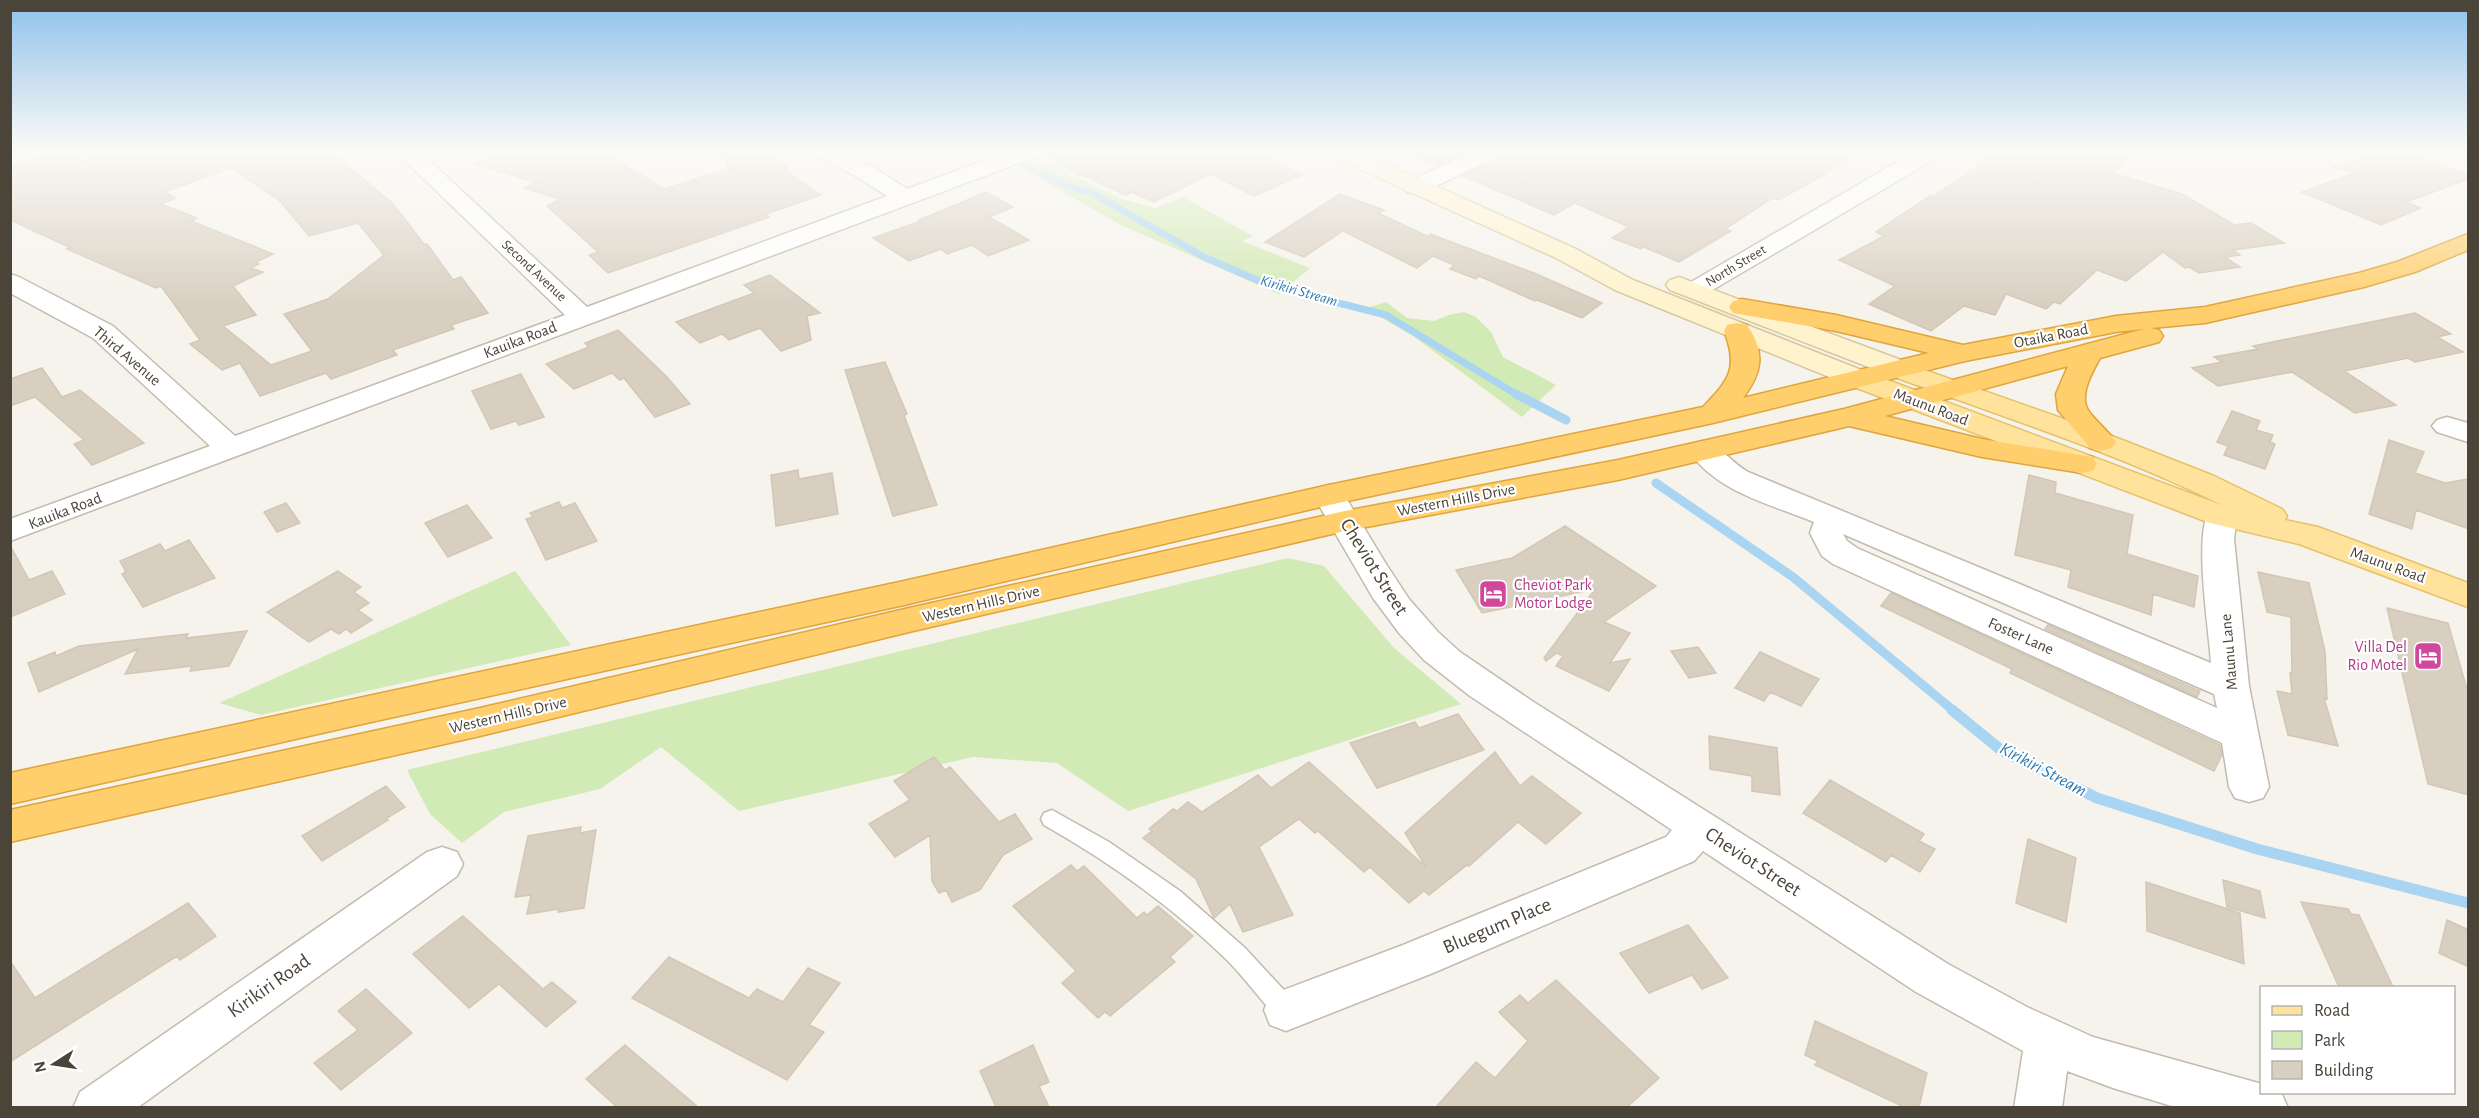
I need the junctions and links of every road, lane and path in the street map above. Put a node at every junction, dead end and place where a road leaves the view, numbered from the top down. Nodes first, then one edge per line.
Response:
1 (462, 203) edge
2 (887, 203) edge
3 (1452, 203) edge
4 (1843, 203) edge
5 (2469, 241) edge
6 (1565, 253) junction
7 (10, 282) edge
8 (1695, 290) junction
9 (2205, 315) junction
10 (583, 317) junction
11 (1739, 319) junction
12 (1964, 353) junction
13 (2087, 355) junction
14 (1899, 369) junction
15 (1859, 379) junction
16 (1953, 389) junction
17 (1911, 400) junction
18 (1713, 414) junction
19 (1849, 417) junction
20 (231, 449) junction
21 (1702, 450) junction
22 (2092, 453) junction
23 (1337, 508) junction
24 (2221, 516) junction
25 (1832, 518) junction
26 (10, 531) edge
27 (2307, 535) junction
28 (2469, 595) edge
29 (906, 607) junction
30 (2231, 686) junction
31 (2240, 735) junction
32 (2249, 787) dead end
33 (10, 789) edge
34 (76, 812) junction
35 (1052, 819) dead end
36 (10, 826) edge
37 (1699, 827) junction
38 (10, 841) edge
39 (442, 864) dead end
40 (1286, 1010) joint
41 (2048, 1041) junction
42 (97, 1107) edge
43 (2038, 1107) edge
44 (2265, 1107) edge

1 - 10 street, Second Avenue
2 - 10 street, Kauika Road
3 - 6 main road, Maunu Road
4 - 8 street, North Street
5 - 9 highway, Otaika Road
6 - 8 main road, Maunu Road
6 - 11 main road, Maunu Road
7 - 20 street, Third Avenue
8 - 11 main road, Maunu Road
9 - 12 highway, Otaika Road
9 - 13 highway, Otaika Road
10 - 20 street, Kauika Road
11 - 12 highway
11 - 14 main road, Maunu Road
11 - 15 main road, Maunu Road
11 - 18 highway
12 - 14 highway, Otaika Road
13 - 16 highway, Otaika Road
13 - 22 highway
14 - 15 highway, Western Hills Drive
14 - 16 main road, Maunu Road
15 - 17 main road, Maunu Road
15 - 18 highway, Western Hills Drive
16 - 17 highway, Western Hills Drive
16 - 22 main road, Maunu Road
17 - 19 highway, Western Hills Drive
17 - 22 main road, Maunu Road
18 - 23 highway, Western Hills Drive
19 - 21 highway, Western Hills Drive
19 - 22 highway
20 - 26 street, Kauika Road
21 - 23 highway, Western Hills Drive
21 - 25 street
22 - 24 main road, Maunu Road
22 - 27 main road, Maunu Road
23 - 29 highway, Western Hills Drive
23 - 37 street, Cheviot Street
24 - 27 main road, Maunu Road
24 - 30 street, Maunu Lane
25 - 30 street
25 - 31 street, Foster Lane
27 - 28 main road, Maunu Road
29 - 33 highway, Western Hills Drive
29 - 34 highway, Western Hills Drive
30 - 31 street, Maunu Lane
31 - 32 street, Maunu Lane
34 - 36 highway, Western Hills Drive
34 - 38 highway
35 - 40 lane
37 - 40 street, Bluegum Place
37 - 41 street, Cheviot Street
39 - 42 street, Kirikiri Road
41 - 43 street
41 - 44 street, Cheviot Street

